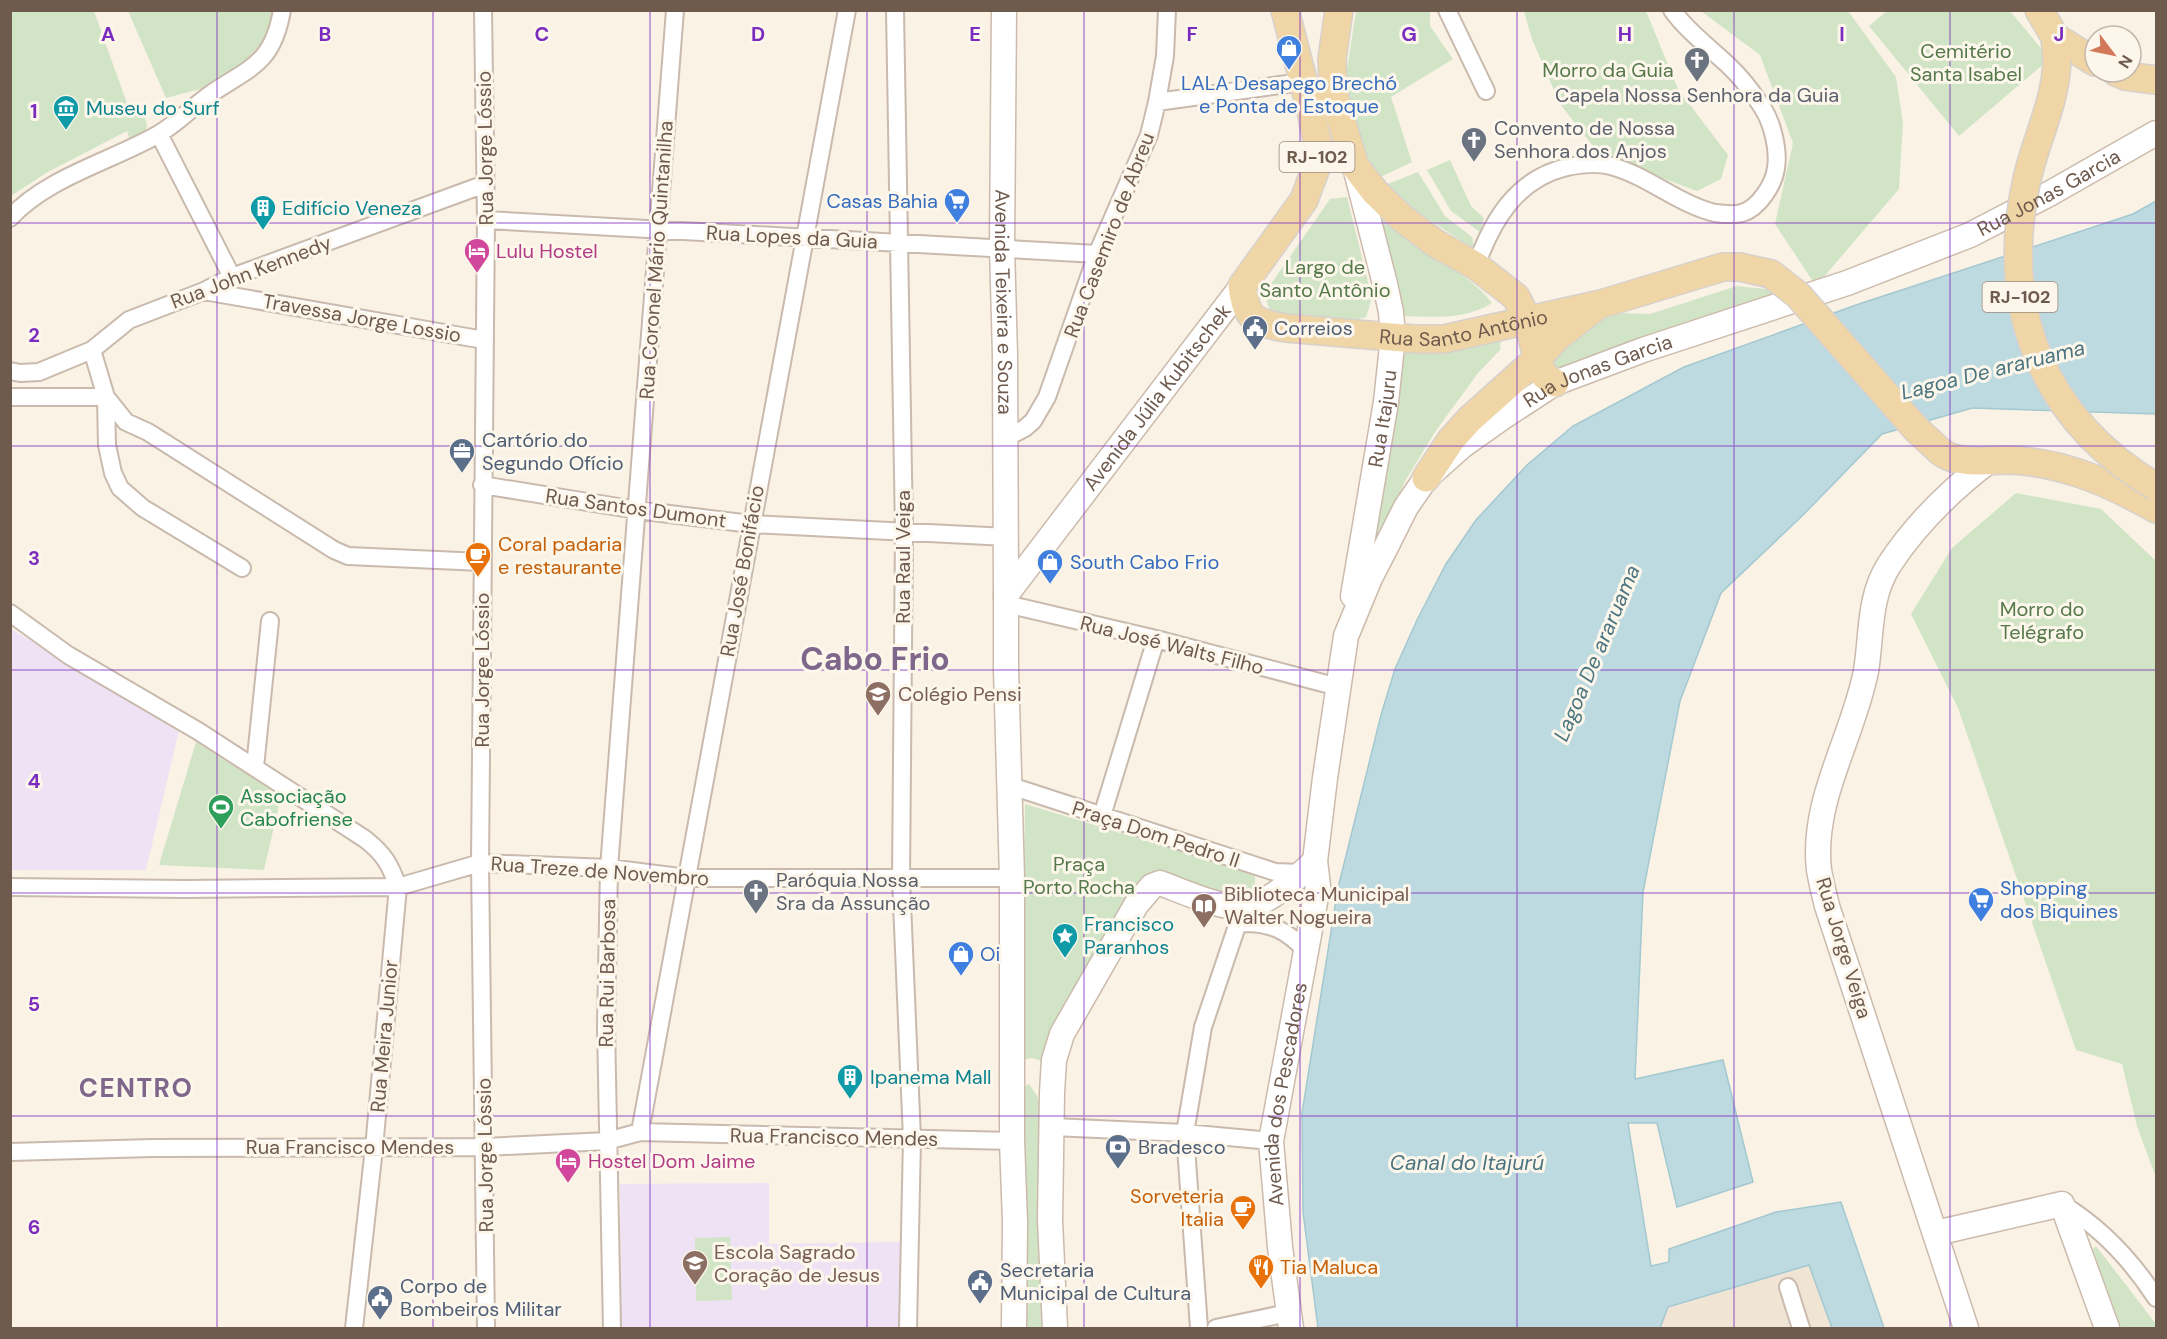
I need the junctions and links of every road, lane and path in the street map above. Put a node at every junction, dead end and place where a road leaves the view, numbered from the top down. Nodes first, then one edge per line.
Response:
1 (282, 10) edge
2 (483, 10) edge
3 (675, 10) edge
4 (847, 10) edge
5 (895, 10) edge
6 (1004, 10) edge
7 (1167, 10) edge
8 (1285, 10) edge
9 (1339, 10) edge
10 (1447, 10) edge
11 (1672, 10) edge
12 (2039, 10) edge
13 (2056, 49) junction
14 (2083, 58) edge
15 (1302, 82) junction
16 (1486, 91) dead end
17 (1157, 102) junction
18 (2157, 132) edge
19 (159, 135) junction
20 (1355, 166) junction
21 (485, 184) junction
22 (10, 218) edge
23 (486, 220) junction
24 (657, 229) junction
25 (804, 239) junction
26 (900, 242) junction
27 (1002, 247) junction
28 (1097, 254) junction
29 (1476, 266) junction
30 (232, 277) junction
31 (1242, 286) junction
32 (204, 291) junction
33 (1601, 304) junction
34 (1528, 321) junction
35 (1393, 338) junction
36 (484, 340) junction
37 (92, 350) junction
38 (1538, 358) junction
39 (10, 371) edge
40 (1555, 383) junction
41 (10, 397) edge
42 (106, 397) junction
43 (1006, 438) junction
44 (1943, 453) junction
45 (1990, 460) junction
46 (1426, 478) junction
47 (482, 485) junction
48 (2157, 487) edge
49 (1935, 509) junction
50 (2157, 509) edge
51 (637, 510) junction
52 (751, 524) junction
53 (904, 531) junction
54 (1007, 537) junction
55 (482, 562) junction
56 (242, 568) dead end
57 (1006, 600) junction
58 (10, 613) edge
59 (270, 621) dead end
60 (1346, 636) junction
61 (1156, 639) junction
62 (1338, 687) junction
63 (255, 767) junction
64 (1011, 786) junction
65 (1102, 816) junction
66 (480, 863) junction
67 (1309, 867) junction
68 (609, 868) junction
69 (687, 878) junction
70 (1012, 878) junction
71 (901, 879) junction
72 (10, 886) edge
73 (398, 887) junction
74 (1213, 903) junction
75 (1238, 923) junction
76 (1307, 952) junction
77 (1013, 1086) junction
78 (1052, 1093) junction
79 (1053, 1127) junction
80 (640, 1132) junction
81 (1185, 1133) junction
82 (912, 1139) junction
83 (608, 1141) junction
84 (1271, 1141) junction
85 (1012, 1142) junction
86 (485, 1147) junction
87 (374, 1148) junction
88 (10, 1152) edge
89 (2062, 1204) junction
90 (1050, 1220) junction
91 (1015, 1222) junction
92 (1936, 1233) junction
93 (1788, 1287) dead end
94 (2157, 1298) edge
95 (1290, 1321) edge
96 (354, 1329) edge
97 (486, 1329) edge
98 (612, 1329) edge
99 (908, 1329) edge
100 (1014, 1329) edge
101 (1055, 1329) edge
102 (1199, 1329) edge
103 (1216, 1329) edge
104 (1801, 1329) edge
105 (1966, 1329) edge
106 (2107, 1329) edge

1 - 19 street
2 - 21 street, Rua Jorge Lóssio
3 - 24 street, Rua Coronel Mário Quintanilha
4 - 25 street, Rua José Bonifácio
5 - 26 street, Rua Raul Veiga
6 - 27 main road, Avenida Teixeira e Souza
7 - 17 street, Rua Casemiro de Abreu
8 - 15 main road, Avenida Júlia Kubitschek / RJ-102
9 - 20 main road
10 - 16 street
11 - 29 street
12 - 13 main road
13 - 14 main road
13 - 48 main road, RJ-102, bridge
15 - 17 street
15 - 31 main road, Avenida Júlia Kubitschek / RJ-102
17 - 28 street, Rua Casemiro de Abreu
18 - 40 main road, Rua Jonas Garcia
19 - 22 street
19 - 30 street
20 - 29 main road
20 - 35 main road, Rua Itajuru
21 - 23 street, Rua Jorge Lóssio
21 - 30 street, Rua John Kennedy
23 - 24 street, Rua Lopes da Guia
23 - 36 street, Rua Jorge Lóssio
24 - 25 street, Rua Lopes da Guia
24 - 51 street, Rua Coronel Mário Quintanilha
25 - 26 street, Rua Lopes da Guia
25 - 52 street, Rua José Bonifácio
26 - 27 street, Rua Lopes da Guia
26 - 53 street, Rua Raul Veiga
27 - 28 street, Rua Lopes da Guia
27 - 43 main road, Avenida Teixeira e Souza
28 - 43 street, Rua Casemiro de Abreu
29 - 34 main road
30 - 32 street, Rua John Kennedy
31 - 35 main road, Rua Santo Antônio
31 - 57 main road, Avenida Júlia Kubitschek
32 - 36 street, Travessa Jorge Lossio
32 - 37 street, Rua John Kennedy
33 - 34 main road, Rua Santo Antônio
33 - 38 main road
33 - 44 main road, bridge
34 - 35 main road, Rua Santo Antônio
34 - 38 main road
35 - 60 main road, Rua Itajuru
36 - 47 street, Rua Jorge Lóssio
37 - 39 street, Rua John Kennedy
37 - 42 street
38 - 40 main road
38 - 46 main road
40 - 46 main road, Rua Jonas Garcia
41 - 42 street
42 - 55 street
42 - 56 street
43 - 54 main road, Avenida Teixeira e Souza
44 - 45 main road
44 - 49 main road
45 - 49 main road, Rua Jorge Veiga
45 - 50 main road
46 - 60 main road, Rua Jonas Garcia
47 - 51 street, Rua Santos Dumont
47 - 55 street, Rua Jorge Lóssio
49 - 92 main road, Rua Jorge Veiga
51 - 52 street, Rua Santos Dumont
51 - 68 street, Rua Rui Barbosa
52 - 53 street, Rua Santos Dumont
52 - 69 street, Rua José Bonifácio
53 - 54 street, Rua Santos Dumont
53 - 71 street, Rua Raul Veiga
54 - 57 main road, Avenida Teixeira e Souza
55 - 66 street, Rua Jorge Lóssio
57 - 61 street, Rua José Walts Filho
57 - 64 main road
58 - 63 street
59 - 63 street
60 - 62 main road, Rua Jonas Garcia
61 - 62 street, Rua José Walts Filho
61 - 65 street
62 - 67 main road, Rua Jonas Garcia
63 - 73 street
64 - 65 street, Praça Dom Pedro II
64 - 70 main road
65 - 67 street, Praça Dom Pedro II
66 - 68 street, Rua Treze de Novembro
66 - 73 street, Rua Treze de Novembro
66 - 86 street, Rua Jorge Lóssio
67 - 74 main road
67 - 76 main road, Avenida dos Pescadores
68 - 69 street, Rua Treze de Novembro
68 - 83 street, Rua Rui Barbosa
69 - 71 street, Rua Treze de Novembro
69 - 80 street, Rua José Bonifácio
70 - 71 street, Rua Treze de Novembro
70 - 77 main road
71 - 82 street, Rua Raul Veiga
72 - 73 street, Rua Treze de Novembro
73 - 87 street, Rua Meira Junior
74 - 75 street
74 - 78 main road
75 - 76 street
75 - 81 street
76 - 84 main road, Avenida dos Pescadores
77 - 78 main road
77 - 85 main road
78 - 79 main road
79 - 81 street
79 - 90 main road
80 - 82 street, Rua Francisco Mendes
80 - 83 street, Rua Francisco Mendes
81 - 84 street
81 - 102 street
82 - 85 street, Rua Francisco Mendes
82 - 99 street, Rua Raul Veiga
83 - 86 street, Rua Francisco Mendes
83 - 98 street, Rua Rui Barbosa
84 - 95 main road, Avenida dos Pescadores
85 - 91 main road
86 - 87 street, Rua Francisco Mendes
86 - 97 street, Rua Jorge Lóssio
87 - 88 street, Rua Francisco Mendes
87 - 96 street, Rua Meira Junior
89 - 92 main road
89 - 94 street
89 - 106 main road
90 - 91 main road
90 - 101 main road
91 - 100 main road
92 - 105 main road, Rua Jorge Veiga
93 - 104 street
95 - 103 street

